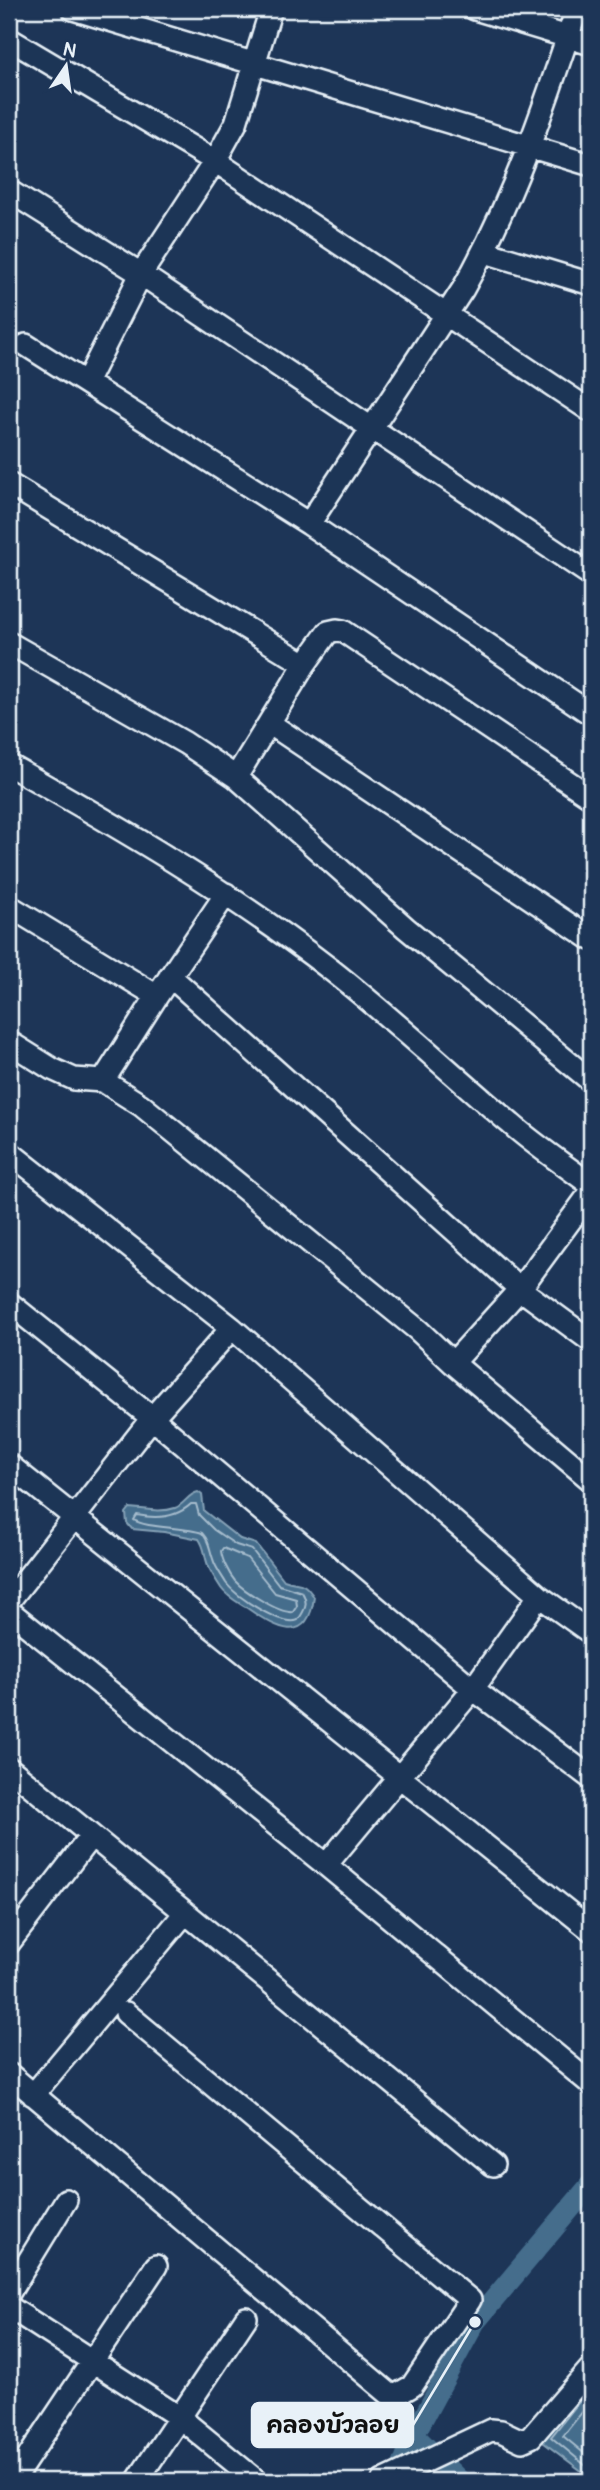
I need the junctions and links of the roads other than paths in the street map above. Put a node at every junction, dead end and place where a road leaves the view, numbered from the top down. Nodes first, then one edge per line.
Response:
1 (73, 9) edge
2 (271, 9) edge
3 (475, 9) edge
4 (577, 9) edge
5 (568, 37) junction
6 (9, 39) edge
7 (591, 44) edge
8 (256, 63) junction
9 (530, 148) junction
10 (215, 161) junction
11 (591, 165) edge
12 (9, 191) edge
13 (485, 251) junction
14 (141, 274) junction
15 (591, 284) edge
16 (447, 314) junction
17 (26, 345) dead end
18 (86, 383) junction
19 (591, 411) edge
20 (372, 429) junction
21 (9, 484) edge
22 (309, 524) junction
23 (591, 575) edge
24 (9, 643) edge
25 (305, 664) junction
26 (591, 714) edge
27 (269, 723) junction
28 (9, 765) edge
29 (236, 777) junction
30 (591, 797) edge
31 (226, 894) junction
32 (9, 906) edge
33 (591, 939) edge
34 (170, 976) junction
35 (157, 996) junction
36 (9, 1042) edge
37 (103, 1081) junction
38 (591, 1081) edge
39 (9, 1152) edge
40 (591, 1185) edge
41 (591, 1192) edge
42 (520, 1289) junction
43 (9, 1303) edge
44 (232, 1328) junction
45 (591, 1341) edge
46 (453, 1363) junction
47 (152, 1418) junction
48 (9, 1465) edge
49 (591, 1480) edge
50 (73, 1518) junction
51 (540, 1596) junction
52 (9, 1601) edge
53 (9, 1611) edge
54 (591, 1633) edge
55 (473, 1689) junction
56 (9, 1768) edge
57 (399, 1776) junction
58 (591, 1777) edge
59 (91, 1836) junction
60 (326, 1865) junction
61 (185, 1913) junction
62 (13, 1929) edge
63 (591, 1930) edge
64 (126, 2013) dead end
65 (9, 2074) edge
66 (591, 2084) edge
67 (33, 2095) junction
68 (493, 2165) dead end
69 (66, 2200) dead end
70 (156, 2266) dead end
71 (9, 2292) edge
72 (9, 2307) edge
73 (246, 2318) dead end
74 (91, 2361) junction
75 (591, 2368) edge
76 (179, 2417) junction
77 (17, 2474) dead end
78 (136, 2481) edge
79 (257, 2481) edge
80 (383, 2481) edge

1 - 8 street
2 - 8 street
3 - 5 street
4 - 5 street
5 - 7 street
5 - 9 street
6 - 10 street
8 - 9 street
8 - 10 street
9 - 11 street
9 - 13 street
10 - 14 street
10 - 16 street
12 - 14 street
13 - 15 street
13 - 16 street
14 - 18 street
14 - 20 street
16 - 19 street
16 - 20 street
17 - 18 street
18 - 22 street
20 - 22 street
20 - 23 street
21 - 25 street
22 - 26 street
24 - 29 street
25 - 27 street
25 - 30 street
27 - 29 street
27 - 33 street
28 - 31 street
29 - 38 street
31 - 34 street
31 - 40 street
32 - 35 street
34 - 35 street
34 - 42 street
35 - 37 street
36 - 37 street
37 - 46 street
39 - 44 street
41 - 42 street
42 - 45 street
42 - 46 street
43 - 47 street
44 - 47 street
44 - 51 street
46 - 49 street
47 - 50 street
47 - 55 street
48 - 50 street
50 - 52 street
50 - 57 street
51 - 54 street
51 - 55 street
53 - 60 street
55 - 57 street
55 - 58 street
56 - 59 street
57 - 60 street
57 - 63 street
59 - 61 street
59 - 62 street
60 - 66 street
61 - 67 street
61 - 68 street
64 - 67 street
65 - 67 street
69 - 71 street
70 - 74 street
72 - 74 street
73 - 76 street
74 - 76 street
74 - 77 street
75 - 80 street
76 - 78 street
76 - 79 street

